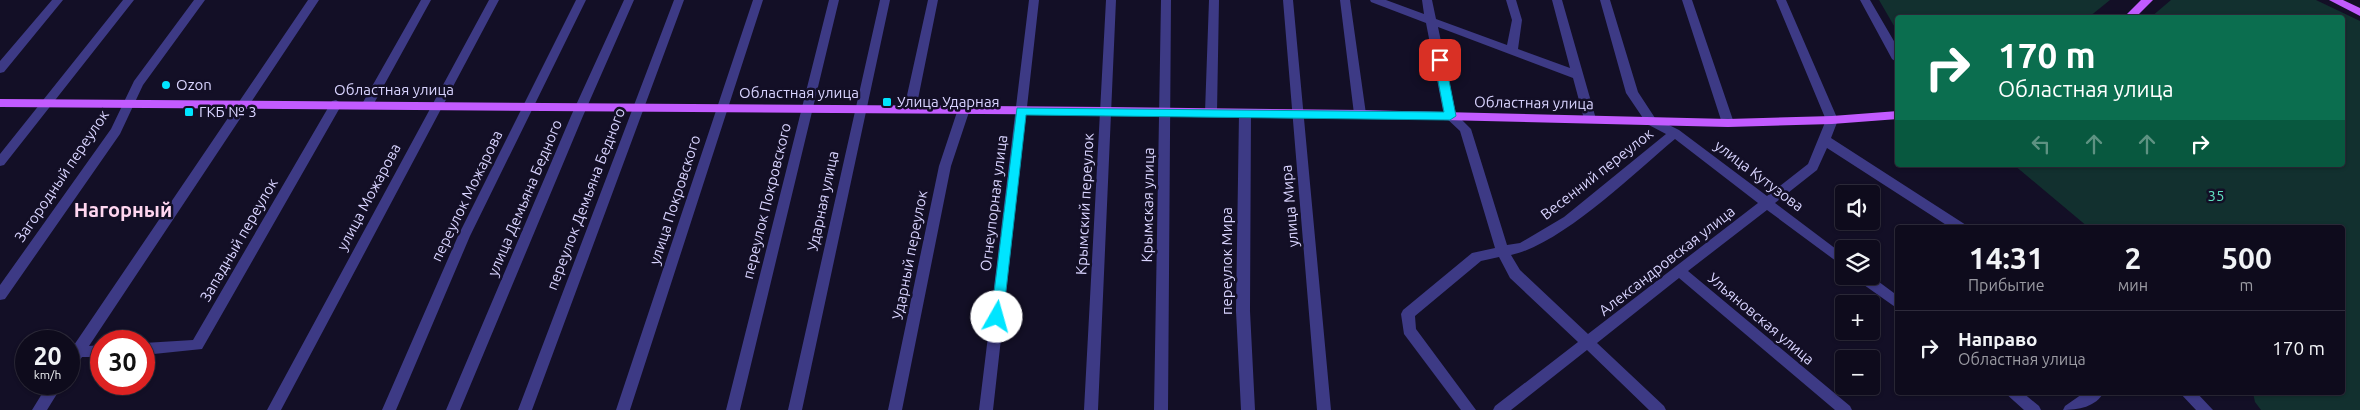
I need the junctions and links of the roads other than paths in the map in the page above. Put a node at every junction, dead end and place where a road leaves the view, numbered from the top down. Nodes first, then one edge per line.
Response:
1 (58, 0) edge
2 (129, 0) edge
3 (200, 0) edge
4 (314, 0) edge
5 (426, 0) edge
6 (494, 0) edge
7 (581, 0) edge
8 (629, 0) edge
9 (679, 0) edge
10 (758, 0) edge
11 (834, 0) edge
12 (884, 0) edge
13 (932, 0) edge
14 (1034, 0) edge
15 (1111, 0) edge
16 (1166, 0) edge
17 (1214, 0) edge
18 (1288, 0) edge
19 (1345, 0) edge
20 (1375, 0) edge
21 (1427, 0) edge
22 (1511, 0) edge
23 (1557, 0) edge
24 (1605, 0) edge
25 (1687, 0) edge
26 (1781, 0) edge
27 (1865, 0) edge
28 (2148, 0) edge
29 (2334, 0) edge
30 (2360, 12) edge
31 (2131, 15) edge
32 (1432, 22) junction
33 (1512, 50) junction
34 (1895, 54) edge
35 (0, 69) edge
36 (1578, 75) junction
37 (47, 102) junction
38 (0, 103) edge
39 (129, 103) junction
40 (244, 104) junction
41 (336, 104) junction
42 (368, 104) junction
43 (436, 105) junction
44 (530, 106) junction
45 (581, 106) junction
46 (638, 107) junction
47 (722, 108) junction
48 (807, 108) junction
49 (860, 108) junction
50 (910, 109) junction
51 (964, 109) junction
52 (1021, 111) junction
53 (1106, 111) junction
54 (1166, 111) junction
55 (1211, 112) junction
56 (1245, 112) junction
57 (1298, 113) junction
58 (1360, 114) junction
59 (1895, 115) edge
60 (1450, 116) junction
61 (1590, 120) junction
62 (1832, 120) junction
63 (1651, 121) junction
64 (1728, 123) junction
65 (1675, 133) junction
66 (1824, 140) junction
67 (0, 162) edge
68 (1768, 204) junction
69 (1957, 225) edge
70 (1503, 253) junction
71 (1835, 255) edge
72 (1680, 272) junction
73 (1874, 285) edge
74 (0, 295) edge
75 (1895, 302) edge
76 (1588, 342) junction
77 (80, 348) edge
78 (155, 348) edge
79 (49, 395) edge
80 (2016, 395) edge
81 (2092, 395) edge
82 (2189, 395) edge
83 (39, 410) edge
84 (274, 410) edge
85 (389, 410) edge
86 (453, 410) edge
87 (525, 410) edge
88 (624, 410) edge
89 (733, 410) edge
90 (795, 410) edge
91 (895, 410) edge
92 (986, 410) edge
93 (1091, 410) edge
94 (1160, 410) edge
95 (1248, 410) edge
96 (1324, 410) edge
97 (1469, 410) edge
98 (1500, 410) edge
99 (1659, 410) edge
100 (1845, 410) edge
101 (2034, 410) edge
102 (2070, 410) edge
103 (2206, 410) edge

1 - 35 street
2 - 37 street
3 - 39 street, Загородный переулок
4 - 40 street
5 - 42 street
6 - 43 street, улица Можарова
7 - 44 street, переулок Можарова
8 - 45 street, улица Демьяна Бедного
9 - 46 street, переулок Демьяна Бедного
10 - 47 street, улица Покровского
11 - 48 street, переулок Покровского
12 - 49 street, Ударная улица
13 - 50 street
14 - 52 street, Огнеупорная улица
15 - 53 street, Крымский переулок
16 - 54 street, Крымская улица
17 - 55 street
18 - 57 street, улица Мира
19 - 58 street
20 - 32 street
21 - 32 street
22 - 33 street
23 - 36 street
24 - 63 street
25 - 64 street
26 - 62 street
27 - 34 street
28 - 31 main road
29 - 30 main road
32 - 33 street
32 - 60 street
33 - 36 street
36 - 61 street
37 - 38 main road, Областная улица
37 - 39 main road, Областная улица
37 - 67 street
39 - 40 main road, Областная улица
39 - 74 street, Загородный переулок
40 - 41 main road, Областная улица
40 - 77 street
41 - 42 main road, Областная улица
41 - 78 street, Западный переулок
42 - 43 main road, Областная улица
43 - 44 main road, Областная улица
43 - 84 street, улица Можарова
44 - 45 main road, Областная улица
44 - 85 street, переулок Можарова
45 - 46 main road, Областная улица
45 - 86 street, улица Демьяна Бедного
46 - 47 main road, Областная улица
46 - 87 street, переулок Демьяна Бедного
47 - 48 main road, Областная улица
47 - 88 street, улица Покровского
48 - 49 main road, Областная улица
48 - 89 street, переулок Покровского
49 - 50 main road, Областная улица
49 - 90 street, Ударная улица
50 - 51 main road, Областная улица
51 - 52 main road, Областная улица
51 - 91 street, Ударный переулок
52 - 53 main road, Областная улица
52 - 92 street, Огнеупорная улица
53 - 54 main road, Областная улица
53 - 93 street, Крымский переулок
54 - 55 main road, Областная улица
54 - 94 street, Крымская улица
55 - 56 main road, Областная улица
56 - 57 main road, Областная улица
56 - 95 street, переулок Мира
57 - 58 main road, Областная улица
57 - 96 street, улица Мира
58 - 60 main road, Областная улица
59 - 62 main road, Областная улица
60 - 61 main road, Областная улица
60 - 70 street
61 - 63 main road, Областная улица
62 - 64 main road, Областная улица
62 - 66 street, Александровская улица
63 - 64 main road, Областная улица
63 - 65 street, улица Кутузова
65 - 68 street, улица Кутузова
65 - 70 street, Весенний переулок
66 - 68 street, Александровская улица
66 - 69 street
68 - 71 street, улица Кутузова
68 - 72 street, Александровская улица
70 - 76 street
70 - 97 street, Весенний переулок
72 - 76 street, Александровская улица
72 - 100 street, Ульяновская улица
73 - 75 street
76 - 98 street, Александровская улица
76 - 99 street
79 - 83 street
80 - 101 street
81 - 102 street
82 - 103 street

